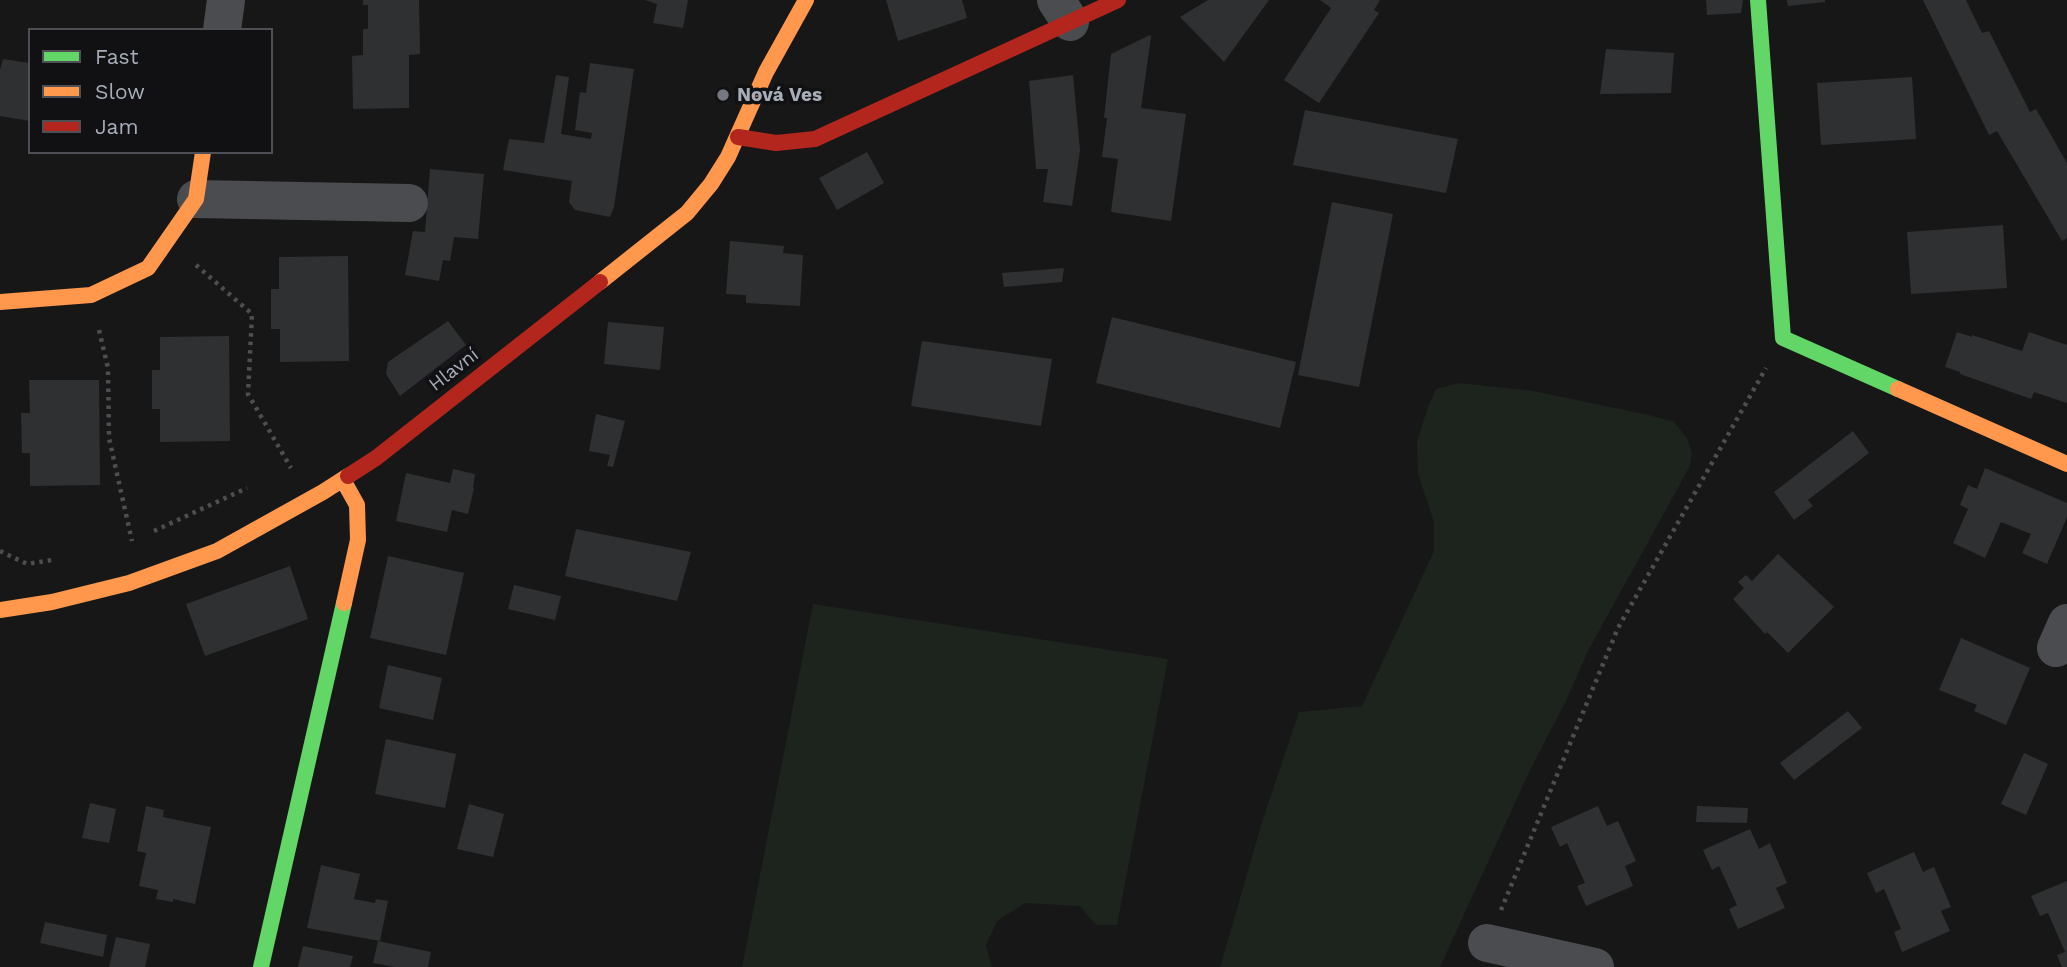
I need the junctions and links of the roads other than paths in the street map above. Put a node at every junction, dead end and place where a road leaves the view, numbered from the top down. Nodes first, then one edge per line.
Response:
1 (226, 0) edge
2 (806, 0) edge
3 (1118, 0) edge
4 (1758, 0) edge
5 (1063, 11) edge
6 (222, 28) edge
7 (738, 137) junction
8 (203, 154) edge
9 (196, 199) junction
10 (409, 203) dead end
11 (0, 302) edge
12 (2067, 464) edge
13 (342, 480) junction
14 (0, 611) edge
15 (1487, 943) road end
16 (261, 967) edge
17 (1595, 967) edge

1 - 6 street
2 - 7 street, Hlavní
3 - 5 street
4 - 12 street
5 - 7 street
7 - 13 street, Hlavní
8 - 9 street
9 - 10 street
9 - 11 street
13 - 14 street, Hlavní
13 - 16 street
15 - 17 street

